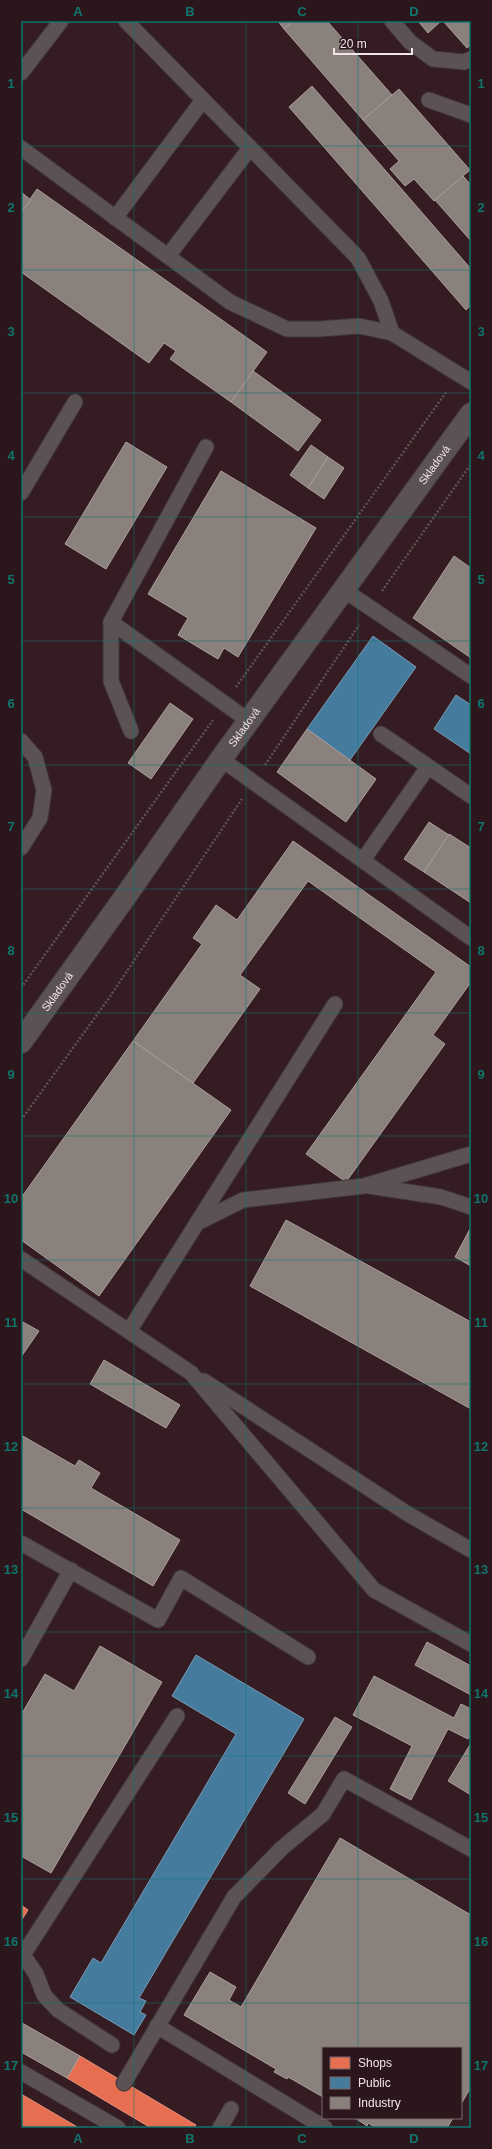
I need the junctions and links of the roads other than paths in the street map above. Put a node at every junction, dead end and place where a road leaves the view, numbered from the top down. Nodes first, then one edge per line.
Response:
1 (61, 21) edge
2 (126, 21) edge
3 (392, 21) edge
4 (471, 60) edge
5 (21, 73) edge
6 (203, 100) junction
7 (429, 100) dead end
8 (471, 115) edge
9 (21, 148) edge
10 (250, 148) junction
11 (116, 218) junction
12 (168, 256) junction
13 (392, 333) junction
14 (465, 379) edge
15 (75, 402) dead end
16 (471, 414) edge
17 (206, 447) dead end
18 (21, 493) edge
19 (344, 590) junction
20 (111, 622) junction
21 (471, 676) edge
22 (249, 721) junction
23 (131, 731) dead end
24 (381, 734) dead end
25 (21, 741) edge
26 (221, 759) junction
27 (428, 767) junction
28 (471, 796) edge
29 (21, 848) edge
30 (363, 860) junction
31 (471, 938) edge
32 (335, 1004) dead end
33 (21, 1042) edge
34 (471, 1154) edge
35 (364, 1186) junction
36 (471, 1207) edge
37 (197, 1223) junction
38 (21, 1259) edge
39 (129, 1331) junction
40 (191, 1373) junction
41 (21, 1543) edge
42 (471, 1550) edge
43 (71, 1570) junction
44 (471, 1644) edge
45 (308, 1657) dead end
46 (21, 1659) edge
47 (177, 1716) dead end
48 (471, 1849) edge
49 (22, 1957) edge
50 (157, 2026) junction
51 (112, 2045) dead end
52 (21, 2072) edge
53 (124, 2083) dead end
54 (231, 2109) dead end
55 (118, 2128) edge
56 (220, 2128) edge
57 (325, 2128) edge

1 - 5 lane
2 - 6 lane
3 - 4 lane
6 - 10 lane
6 - 11 lane
7 - 8 lane
9 - 11 lane
10 - 12 lane
10 - 13 lane
11 - 12 lane
12 - 13 lane
13 - 14 lane
15 - 18 lane
16 - 19 street, Skladová
17 - 20 lane
19 - 21 lane
19 - 22 street, Skladová
20 - 22 lane
20 - 23 lane
22 - 26 street, Skladová
24 - 27 lane
25 - 29 lane
26 - 30 lane
26 - 33 street, Skladová
27 - 28 lane
27 - 30 lane
30 - 31 lane
32 - 37 lane
34 - 35 lane
35 - 36 lane
35 - 37 lane
37 - 39 lane
38 - 39 lane
39 - 40 lane
40 - 42 lane
40 - 44 lane
41 - 43 lane
43 - 45 lane
43 - 46 lane
47 - 49 lane
48 - 50 lane
49 - 51 lane
50 - 53 lane
50 - 57 lane
52 - 55 lane
54 - 56 lane

